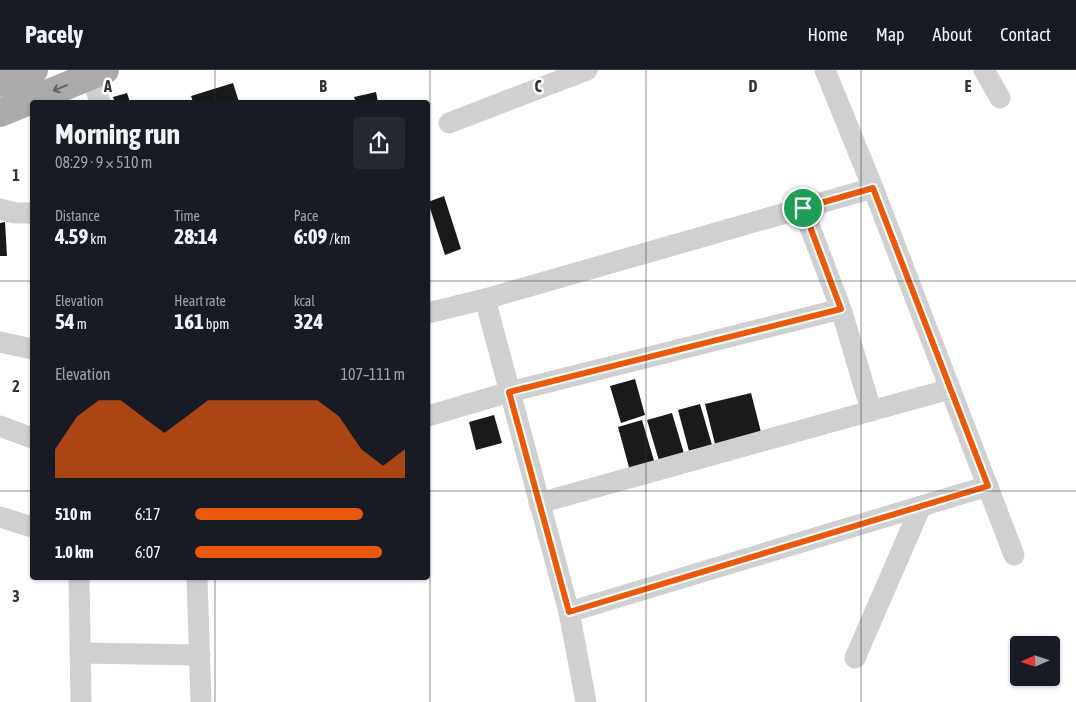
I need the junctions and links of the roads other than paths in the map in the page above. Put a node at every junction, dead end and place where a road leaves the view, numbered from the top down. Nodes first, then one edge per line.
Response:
1 (34, 70) edge
2 (586, 70) edge
3 (825, 70) edge
4 (984, 70) edge
5 (98, 73) edge
6 (0, 83) edge
7 (1000, 98) dead end
8 (39, 100) edge
9 (100, 100) edge
10 (30, 104) edge
11 (0, 113) edge
12 (448, 123) dead end
13 (873, 188) junction
14 (803, 208) junction
15 (0, 209) edge
16 (30, 214) edge
17 (485, 299) junction
18 (841, 309) junction
19 (430, 313) edge
20 (0, 342) edge
21 (30, 349) edge
22 (950, 389) junction
23 (509, 392) junction
24 (871, 410) junction
25 (430, 415) edge
26 (0, 426) edge
27 (30, 437) edge
28 (988, 486) junction
29 (539, 503) junction
30 (921, 506) junction
31 (0, 517) edge
32 (30, 526) edge
33 (1014, 556) dead end
34 (79, 580) edge
35 (196, 580) edge
36 (569, 612) junction
37 (80, 653) junction
38 (200, 655) junction
39 (855, 658) dead end
40 (81, 702) edge
41 (202, 702) edge
42 (586, 702) edge

1 - 6 main road
2 - 12 street
3 - 13 street
4 - 7 street
5 -> 8 main road
5 - 9 street
10 - 11 main road
13 - 14 street
13 - 22 street
14 - 17 street
14 - 18 street
15 - 16 street
17 - 19 street
17 - 23 street
18 - 23 street
18 - 24 street
20 - 21 street
22 - 24 street
22 - 28 street
23 - 25 street
23 - 29 street
24 - 29 street
26 - 27 street
28 - 30 street
28 - 33 street
29 - 36 street
30 - 36 street
30 - 39 street
31 - 32 street
34 - 37 street
35 - 38 street
36 - 42 street
37 - 38 street
37 - 40 street
38 - 41 street

